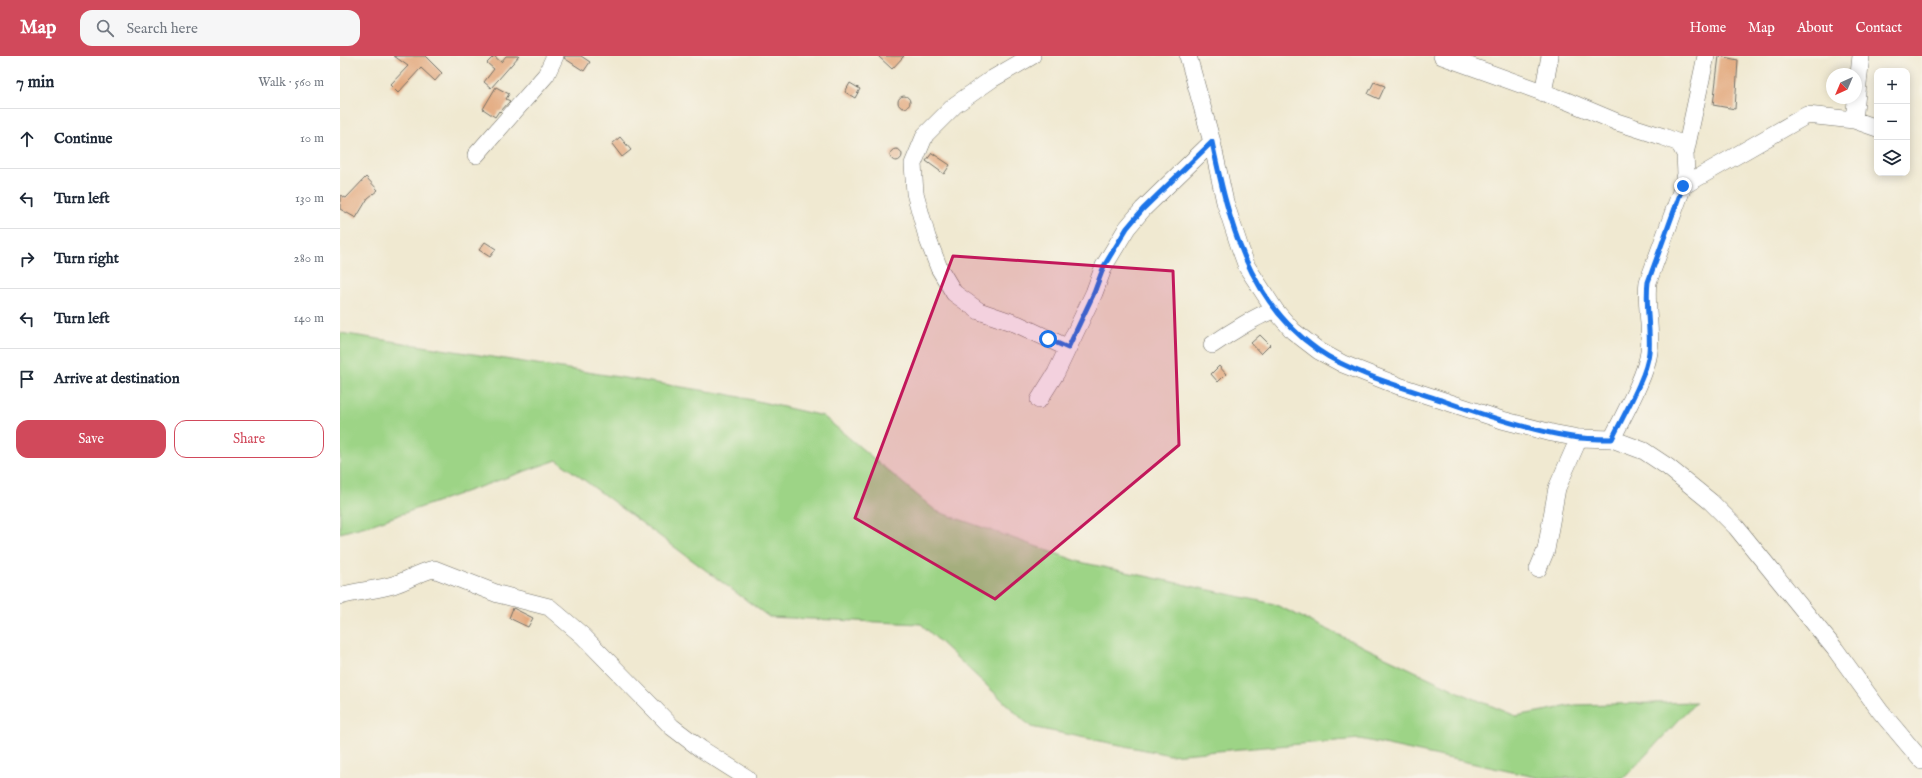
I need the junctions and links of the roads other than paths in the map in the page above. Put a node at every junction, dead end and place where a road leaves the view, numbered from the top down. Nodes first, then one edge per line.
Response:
1 (555, 56) edge
2 (1032, 56) edge
3 (1188, 56) edge
4 (1442, 56) edge
5 (1550, 56) edge
6 (1706, 56) edge
7 (1861, 56) edge
8 (1543, 93) junction
9 (1854, 120) junction
10 (1874, 127) edge
11 (1212, 142) junction
12 (1685, 154) junction
13 (476, 155) dead end
14 (1683, 186) junction
15 (1276, 310) junction
16 (1212, 345) dead end
17 (1068, 348) junction
18 (1040, 400) dead end
19 (1579, 438) junction
20 (1612, 439) junction
21 (1538, 569) dead end
22 (340, 596) edge
23 (1922, 761) edge
24 (747, 778) edge

1 - 13 street
2 - 17 street
3 - 11 street
4 - 8 street
5 - 8 street
6 - 12 street
7 - 9 street
8 - 12 street
9 - 10 street
9 - 14 street
11 - 15 street
11 - 17 street
12 - 14 street
14 - 20 street
15 - 16 street
15 - 19 street
17 - 18 street
19 - 20 street
19 - 21 street
20 - 23 street
22 - 24 street

